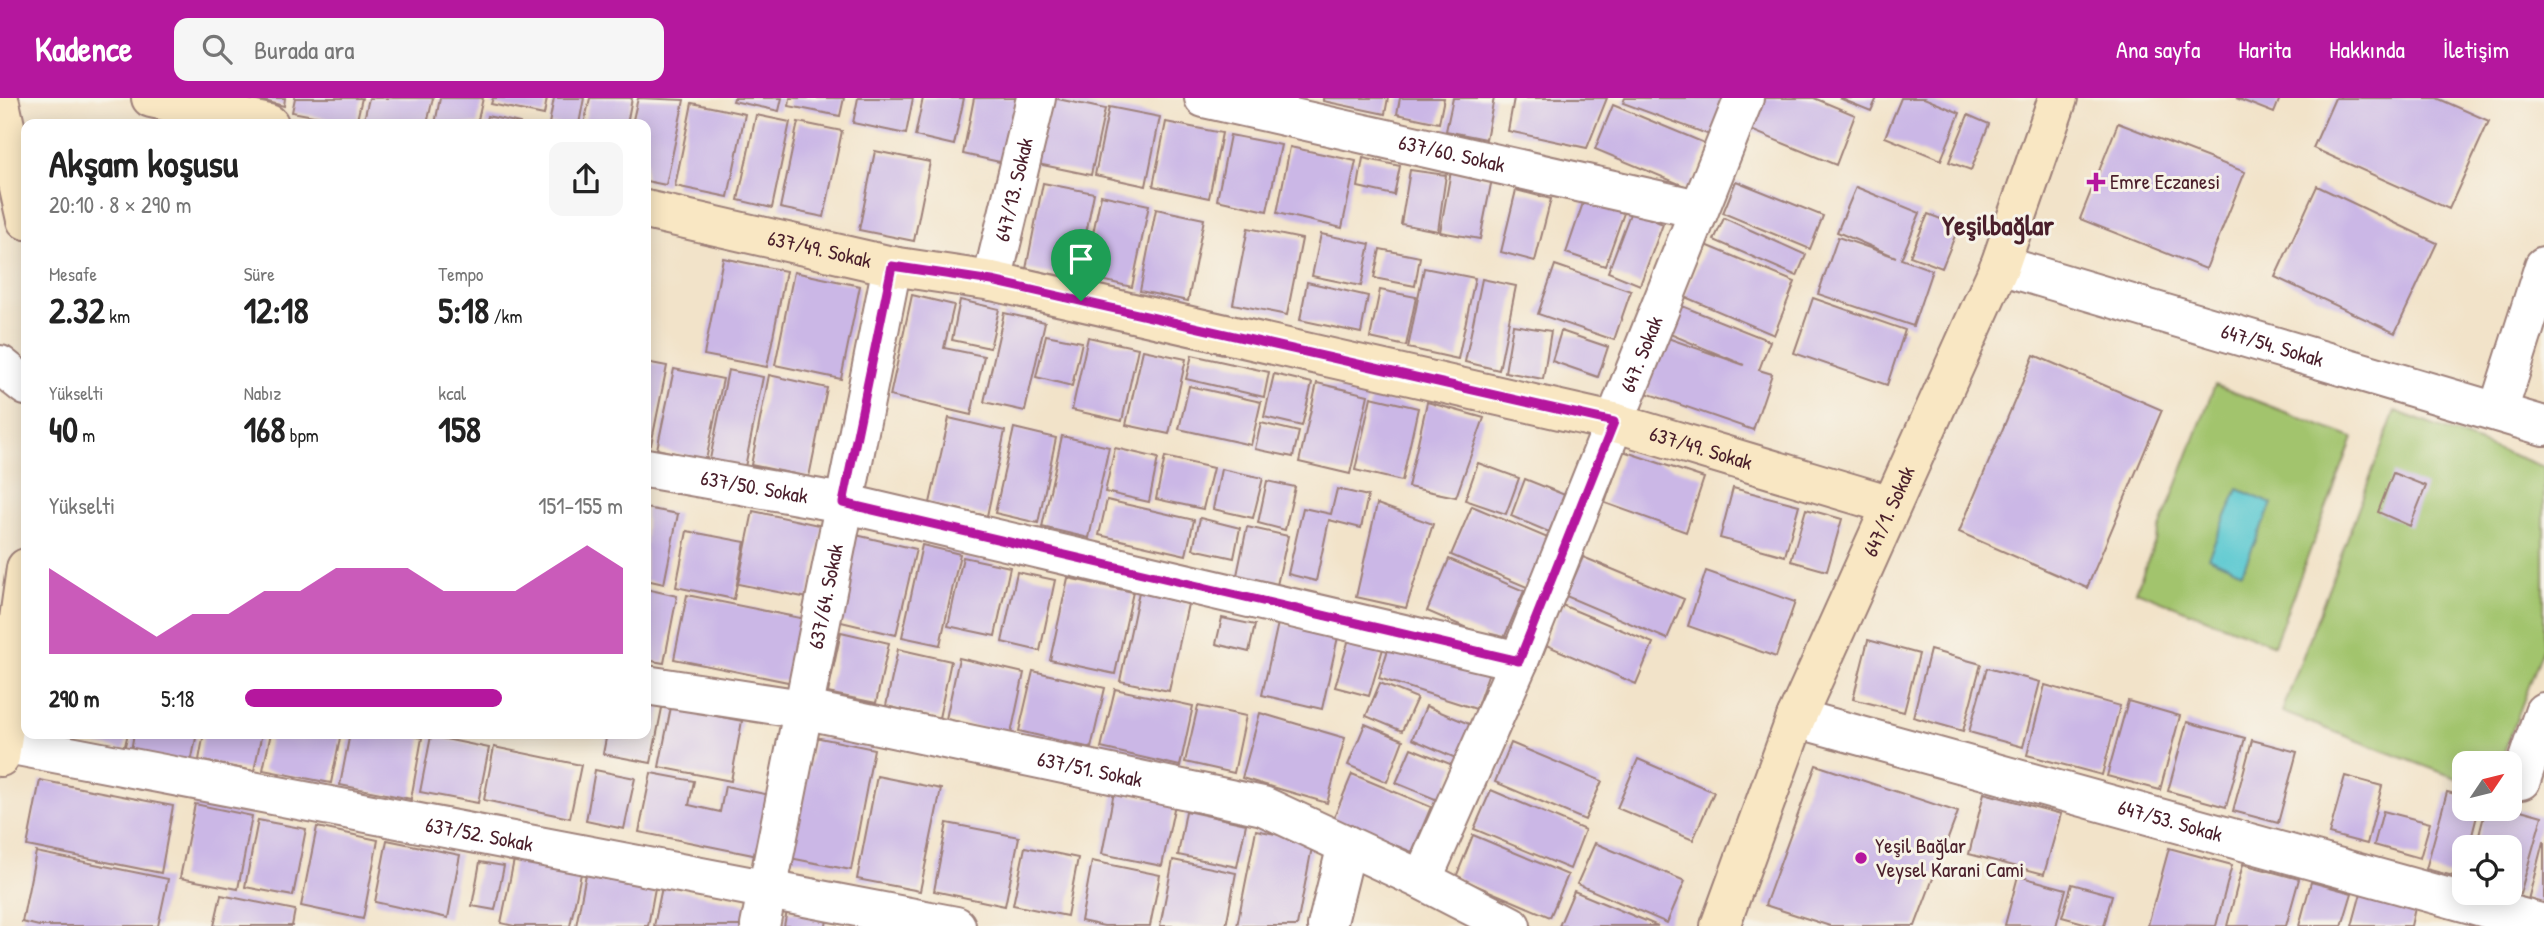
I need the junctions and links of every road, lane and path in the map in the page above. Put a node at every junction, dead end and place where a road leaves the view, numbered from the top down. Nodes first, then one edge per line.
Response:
1 (1036, 98) edge
2 (1204, 98) edge
3 (1744, 98) edge
4 (2058, 98) edge
5 (166, 99) edge
6 (0, 103) edge
7 (248, 119) edge
8 (21, 197) edge
9 (1699, 209) junction
10 (651, 211) edge
11 (2000, 265) junction
12 (892, 266) junction
13 (2544, 266) edge
14 (992, 281) junction
15 (0, 365) edge
16 (21, 382) edge
17 (2498, 411) junction
18 (1614, 422) junction
19 (2544, 426) edge
20 (651, 469) edge
21 (843, 503) junction
22 (1891, 505) junction
23 (21, 601) edge
24 (1519, 661) junction
25 (5, 681) edge
26 (651, 686) edge
27 (802, 709) junction
28 (2544, 712) edge
29 (1796, 718) junction
30 (1, 750) edge
31 (2522, 777) edge
32 (1347, 845) junction
33 (1422, 880) junction
34 (764, 908) edge
35 (2544, 924) edge
36 (957, 926) edge
37 (1327, 926) edge
38 (1511, 926) edge
39 (1720, 926) edge

1 - 14 street, 647/13. Sokak
2 - 9 street, 637/60. Sokak
3 - 9 street, 647. Sokak
4 - 11 street, 647/1. Sokak
5 - 7 street
6 - 8 street
9 - 18 street, 647. Sokak
10 - 12 street, 637/49. Sokak
11 - 17 street, 647/54. Sokak
11 - 22 street, 647/1. Sokak
12 - 14 street, 637/49. Sokak
12 - 21 street, 637/64. Sokak
13 - 17 street
14 - 18 street, 637/49. Sokak
15 - 16 street
17 - 19 street, 647/54. Sokak
18 - 22 street, 637/49. Sokak
18 - 24 street, 647. Sokak
20 - 21 street, 637/50. Sokak
21 - 24 street, 637/50. Sokak
21 - 27 street, 637/64. Sokak
22 - 29 street, 647/1. Sokak
23 - 25 street
24 - 33 street, 647. Sokak
25 - 30 street
26 - 27 street, 637/51. Sokak
27 - 32 street, 637/51. Sokak
27 - 34 street, 637/64. Sokak
28 - 31 street
29 - 35 street, 647/53. Sokak
29 - 39 street, 647/1. Sokak
30 - 34 street, 637/52. Sokak
32 - 33 street, 637/51. Sokak
32 - 37 street
33 - 38 street, 637/51. Sokak
34 - 36 street, 637/52. Sokak

